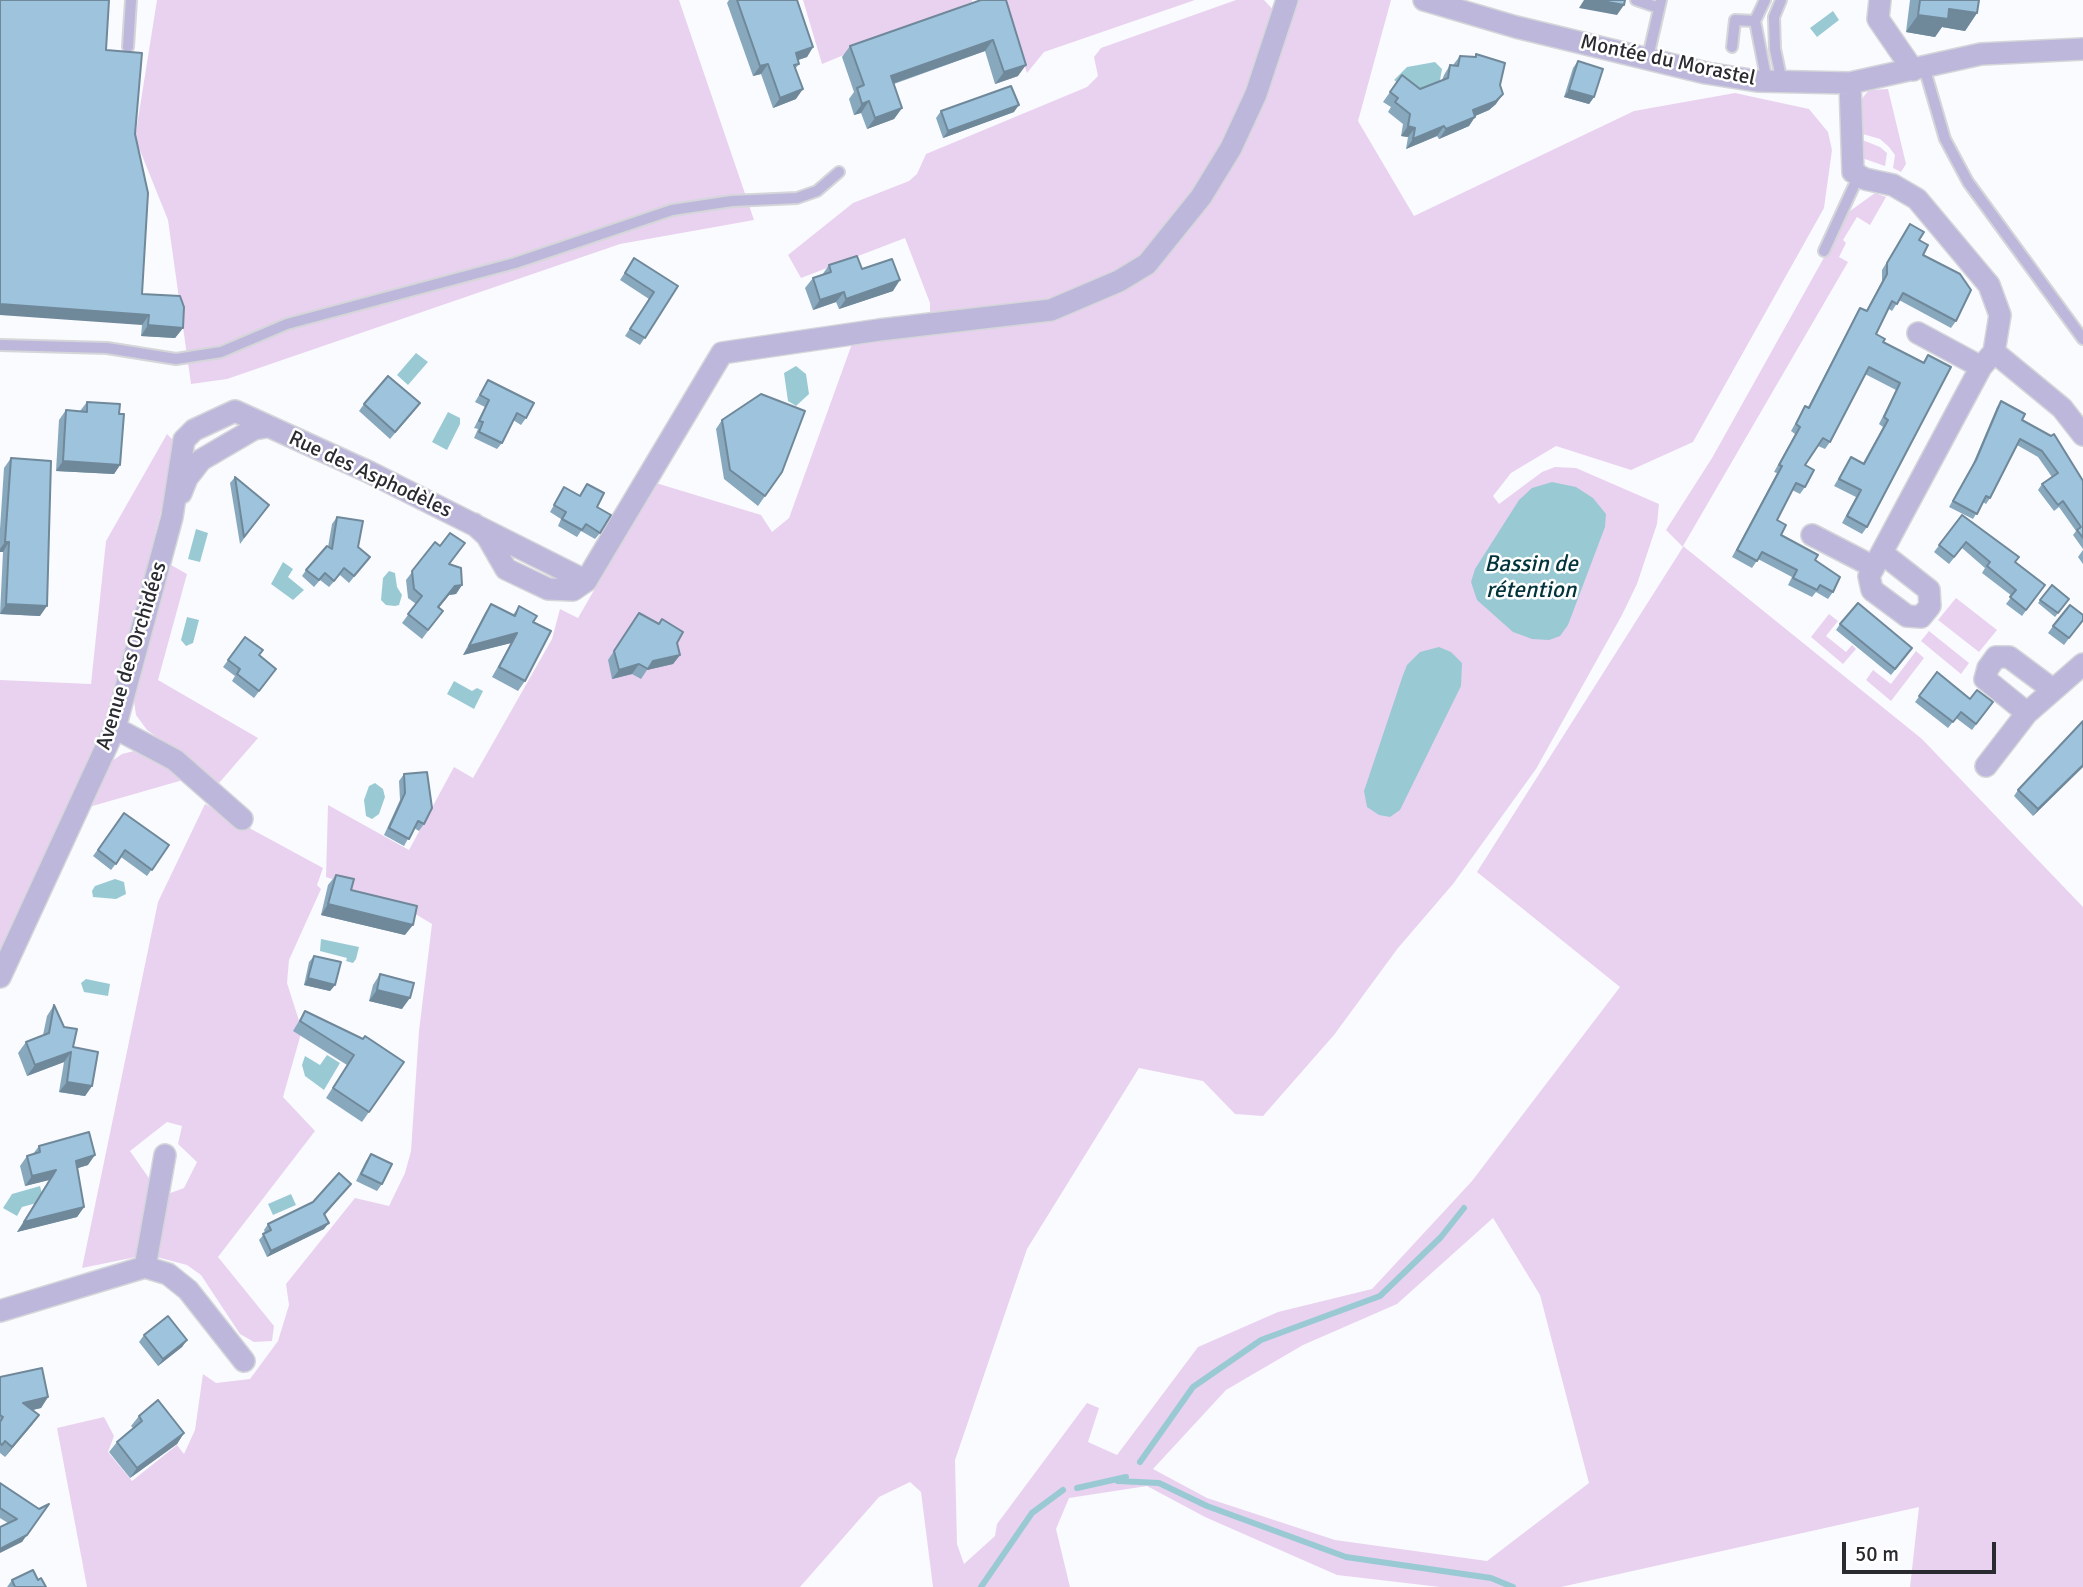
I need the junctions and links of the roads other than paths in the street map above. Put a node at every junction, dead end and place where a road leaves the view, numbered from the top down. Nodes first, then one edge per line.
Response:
1 (131, 0) edge
2 (1287, 0) edge
3 (1426, 0) edge
4 (1636, 0) edge
5 (1765, 0) edge
6 (1780, 0) edge
7 (1880, 0) edge
8 (1660, 4) edge
9 (1755, 21) junction
10 (128, 47) dead end
11 (1732, 47) dead end
12 (2083, 50) edge
13 (1648, 57) junction
14 (1919, 68) junction
15 (1775, 82) junction
16 (1850, 83) junction
17 (838, 172) dead end
18 (1858, 177) junction
19 (1824, 251) dead end
20 (2071, 320) junction
21 (2083, 325) edge
22 (1918, 333) dead end
23 (2083, 339) edge
24 (0, 345) edge
25 (1987, 360) junction
26 (266, 427) junction
27 (2083, 435) edge
28 (184, 440) joint
29 (172, 517) junction
30 (1812, 535) dead end
31 (2083, 664) edge
32 (2052, 689) junction
33 (2027, 713) junction
34 (115, 727) junction
35 (1986, 766) dead end
36 (242, 820) dead end
37 (0, 977) edge
38 (165, 1155) dead end
39 (145, 1267) junction
40 (0, 1311) edge
41 (244, 1361) dead end

1 - 10 lane
2 - 26 street, Rue des Asphodèles
3 - 13 street, Montée du Morastel
4 - 8 lane
5 - 9 lane
6 - 15 lane
7 - 14 street
8 - 13 lane
9 - 11 lane
9 - 15 lane
12 - 14 street, Montée du Morastel
13 - 15 street, Montée du Morastel
14 - 16 street, Montée du Morastel
14 - 20 lane
15 - 16 street, Montée du Morastel
16 - 18 street
17 - 24 lane
18 - 19 lane
18 - 25 street
20 - 21 lane
20 - 23 lane
22 - 25 street
25 - 27 street
25 - 30 street
26 - 28 street, Rue des Asphodèles
26 - 29 street, Rue des Asphodèles
28 - 29 street, Avenue des Orchidées
29 - 34 street, Avenue des Orchidées
31 - 32 street
32 - 33 street
32 - 33 street
33 - 35 street
34 - 36 street
34 - 37 street, Avenue des Orchidées
38 - 39 street
39 - 40 street
39 - 41 street

